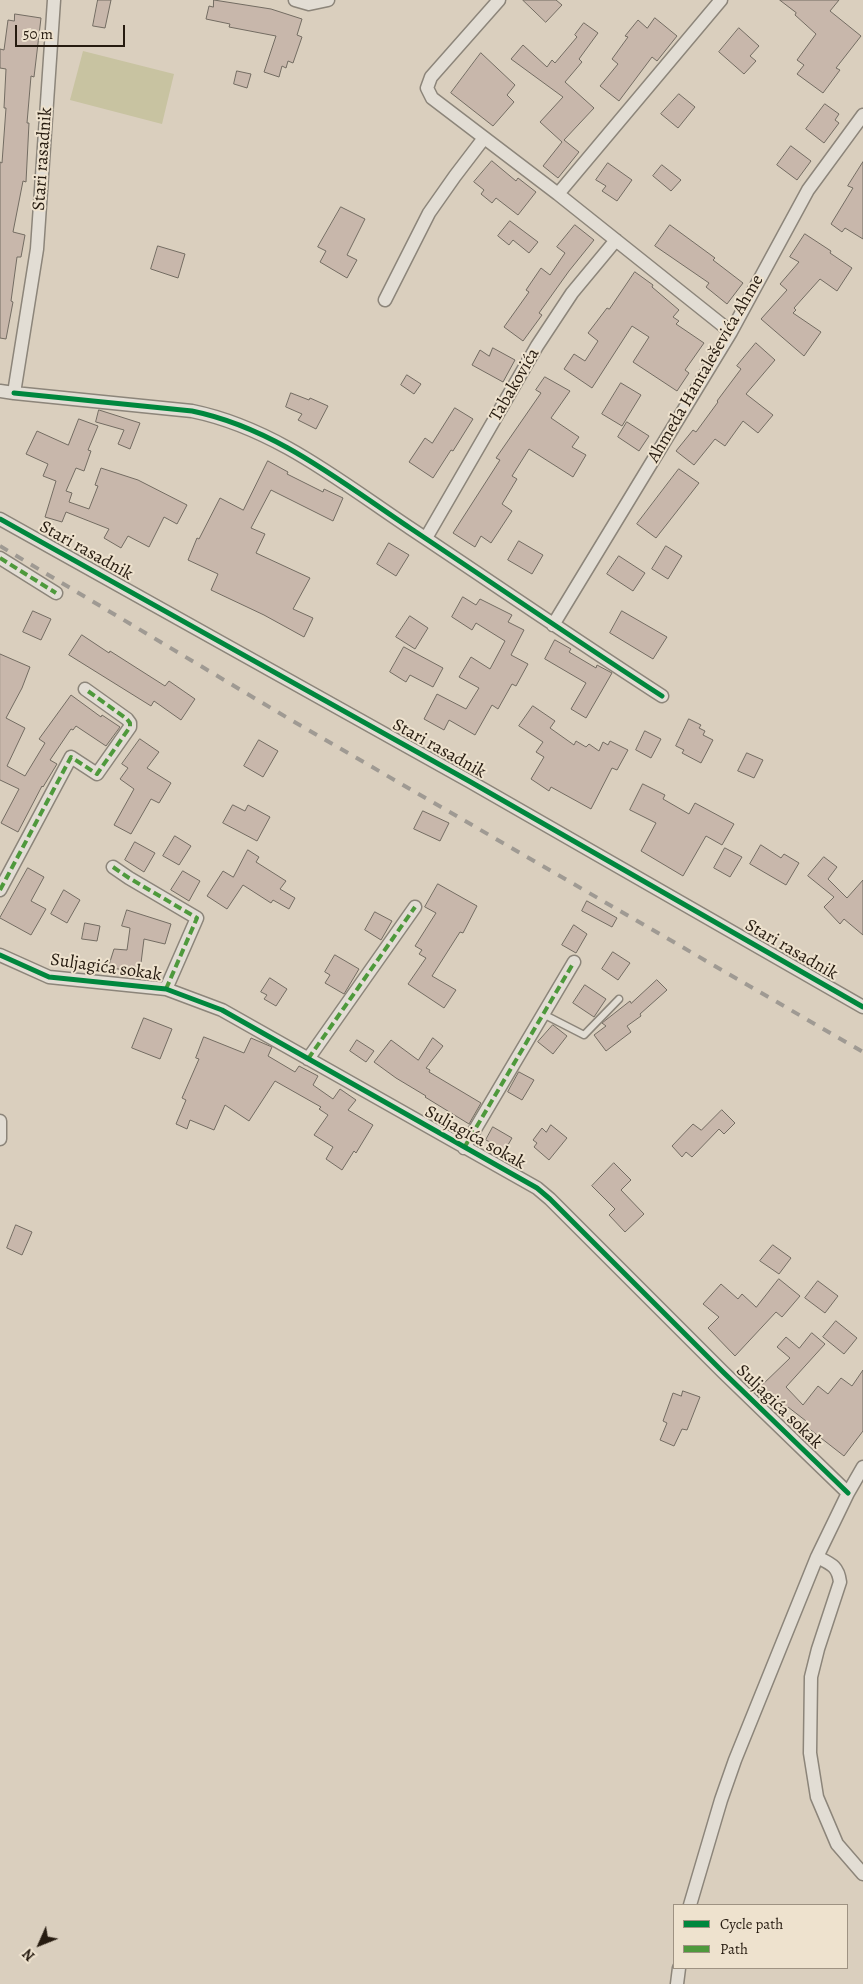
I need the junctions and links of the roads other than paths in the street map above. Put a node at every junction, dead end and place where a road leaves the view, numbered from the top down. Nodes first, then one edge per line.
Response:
1 (54, 0) edge
2 (295, 0) edge
3 (328, 0) edge
4 (499, 0) edge
5 (721, 0) edge
6 (863, 116) edge
7 (484, 138) junction
8 (558, 194) junction
9 (616, 240) junction
10 (385, 300) dead end
11 (731, 332) junction
12 (0, 391) edge
13 (14, 393) junction
14 (0, 519) edge
15 (426, 538) junction
16 (0, 558) edge
17 (56, 593) dead end
18 (553, 626) junction
19 (85, 689) dead end
20 (662, 696) dead end
21 (113, 867) dead end
22 (0, 890) edge
23 (414, 907) dead end
24 (0, 955) edge
25 (574, 962) dead end
26 (166, 989) junction
27 (619, 999) dead end
28 (863, 1008) edge
29 (543, 1014) junction
30 (308, 1059) junction
31 (0, 1121) edge
32 (0, 1139) edge
33 (464, 1148) junction
34 (863, 1467) edge
35 (848, 1493) junction
36 (818, 1557) junction
37 (863, 1874) edge
38 (690, 1904) edge
39 (679, 1969) edge
40 (676, 1984) edge

1 - 13 street, Stari rasadnik
2 - 3 street
4 - 7 street
5 - 8 street
6 - 11 street, Ahmeda Hantaleševića Ahme
7 - 8 street
7 - 10 street
8 - 9 street
9 - 11 street
9 - 15 street, Tabakovića
11 - 18 street, Ahmeda Hantaleševića Ahme
12 - 13 street
13 - 15 street
14 - 28 street, Stari rasadnik
15 - 18 street
16 - 17 street
18 - 20 street
19 - 22 street
21 - 26 street
23 - 30 street
24 - 26 street, Suljagića sokak
25 - 29 street, Suljagića sokak
26 - 30 street, Suljagića sokak
27 - 29 lane
29 - 33 street, Suljagića sokak
30 - 33 street, Suljagića sokak
31 - 32 street
33 - 35 street, Suljagića sokak
34 - 35 street
35 - 36 street
36 - 37 street
36 - 38 street
39 - 40 street

